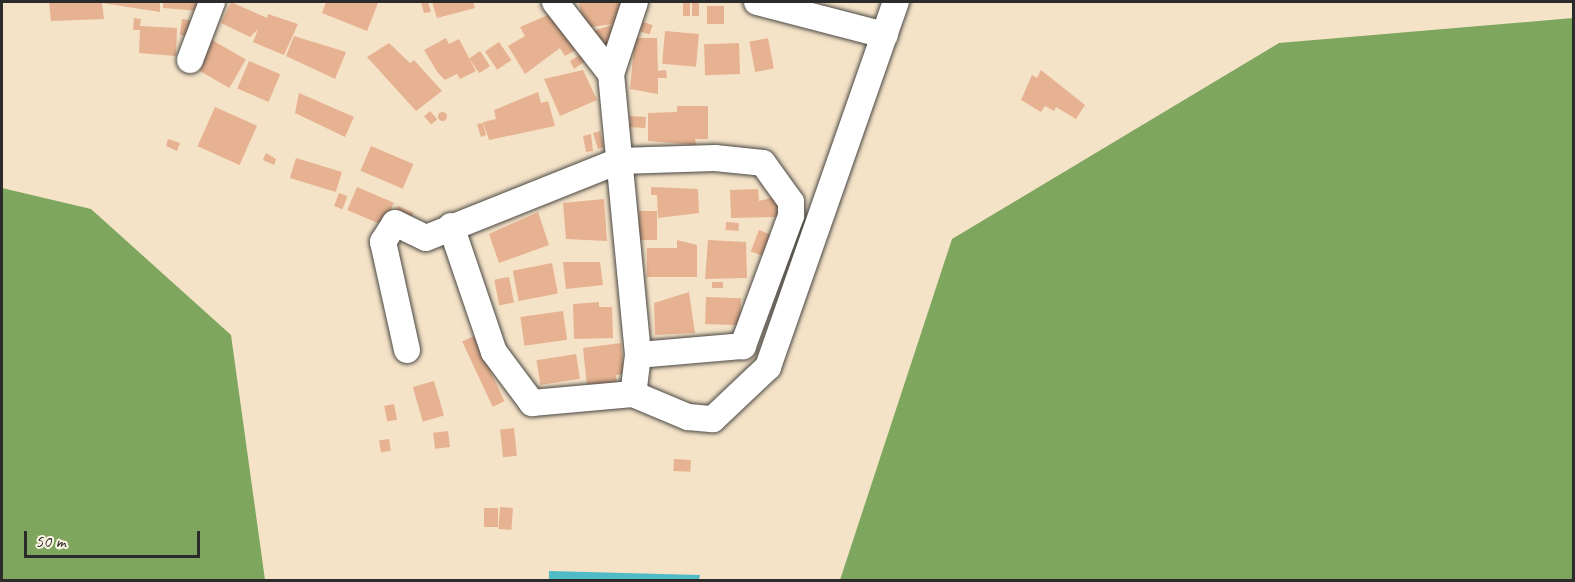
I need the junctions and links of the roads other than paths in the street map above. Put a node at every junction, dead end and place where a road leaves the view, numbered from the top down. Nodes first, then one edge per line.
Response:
1 (212, 2) edge
2 (555, 2) edge
3 (635, 2) edge
4 (757, 2) edge
5 (896, 2) edge
6 (885, 35) junction
7 (190, 60) dead end
8 (611, 74) junction
9 (619, 161) junction
10 (451, 226) junction
11 (407, 350) dead end
12 (638, 355) junction
13 (633, 394) junction

1 - 7 street
2 - 8 street
3 - 8 street
4 - 6 street
5 - 6 street
6 - 13 street
8 - 9 street
9 - 10 street
9 - 12 street
9 - 12 street
10 - 11 street
10 - 13 street
12 - 13 street

